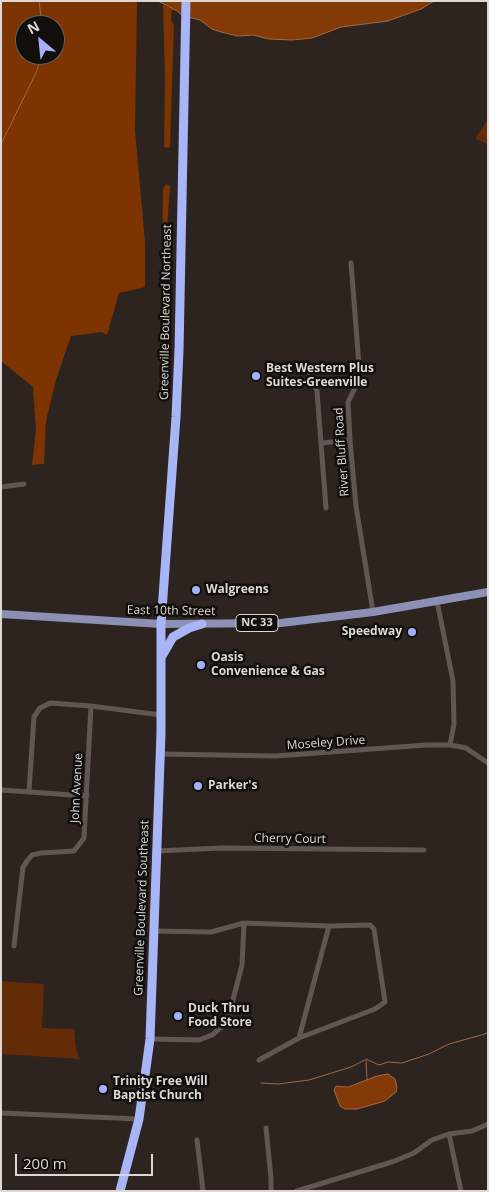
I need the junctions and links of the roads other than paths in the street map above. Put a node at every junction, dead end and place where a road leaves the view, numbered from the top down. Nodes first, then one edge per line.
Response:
1 (186, 1) edge
2 (351, 263) dead end
3 (306, 364) dead end
4 (350, 440) junction
5 (322, 443) junction
6 (24, 484) dead end
7 (1, 487) edge
8 (326, 508) dead end
9 (488, 592) edge
10 (437, 600) junction
11 (373, 612) junction
12 (1, 614) edge
13 (161, 624) junction
14 (202, 624) junction
15 (161, 658) junction
16 (91, 706) junction
17 (161, 715) junction
18 (450, 745) junction
19 (160, 754) junction
20 (488, 763) edge
21 (1, 790) edge
22 (29, 791) junction
23 (87, 796) junction
24 (424, 850) dead end
25 (156, 852) junction
26 (244, 923) junction
27 (329, 926) junction
28 (154, 931) junction
29 (14, 946) dead end
30 (299, 1038) junction
31 (150, 1039) junction
32 (259, 1060) dead end
33 (1, 1113) edge
34 (139, 1119) junction
35 (488, 1124) edge
36 (266, 1128) dead end
37 (449, 1134) junction
38 (197, 1140) dead end
39 (313, 1188) edge
40 (120, 1191) edge
41 (203, 1191) edge
42 (270, 1191) edge
43 (297, 1191) edge
44 (461, 1191) edge

1 - 13 highway, Greenville Boulevard Northeast
2 - 4 street, River Bluff Road
3 - 5 street
4 - 5 street
4 - 11 street, River Bluff Road
5 - 8 street
6 - 7 street
9 - 10 main road, East 10th Street / NC 33
10 - 11 main road, East 10th Street / NC 33
10 - 18 street
11 - 14 main road, East 10th Street / NC 33
12 - 13 main road, East 10th Street
13 - 14 main road, East 10th Street / NC 33
13 - 15 highway, Greenville Boulevard Southeast
14 - 15 highway
15 - 17 highway, Greenville Boulevard Southeast
16 - 17 street
16 - 22 street
16 - 23 street, John Avenue
17 - 19 highway, Greenville Boulevard Southeast
18 - 19 street, Moseley Drive
18 - 20 street, Moseley Drive
19 - 25 highway, Greenville Boulevard Southeast
21 - 22 street
22 - 23 street
23 - 29 street, John Avenue
24 - 25 street, Cherry Court
25 - 28 highway, Greenville Boulevard Southeast
26 - 27 street
26 - 28 street
26 - 31 street
27 - 30 street
27 - 30 street
28 - 31 highway, Greenville Boulevard Southeast
30 - 32 street
31 - 34 highway, Greenville Boulevard Southeast
33 - 34 street
34 - 40 highway, Greenville Boulevard Southeast
35 - 37 street
36 - 42 street
37 - 39 street
37 - 44 street
38 - 41 street
39 - 43 street

